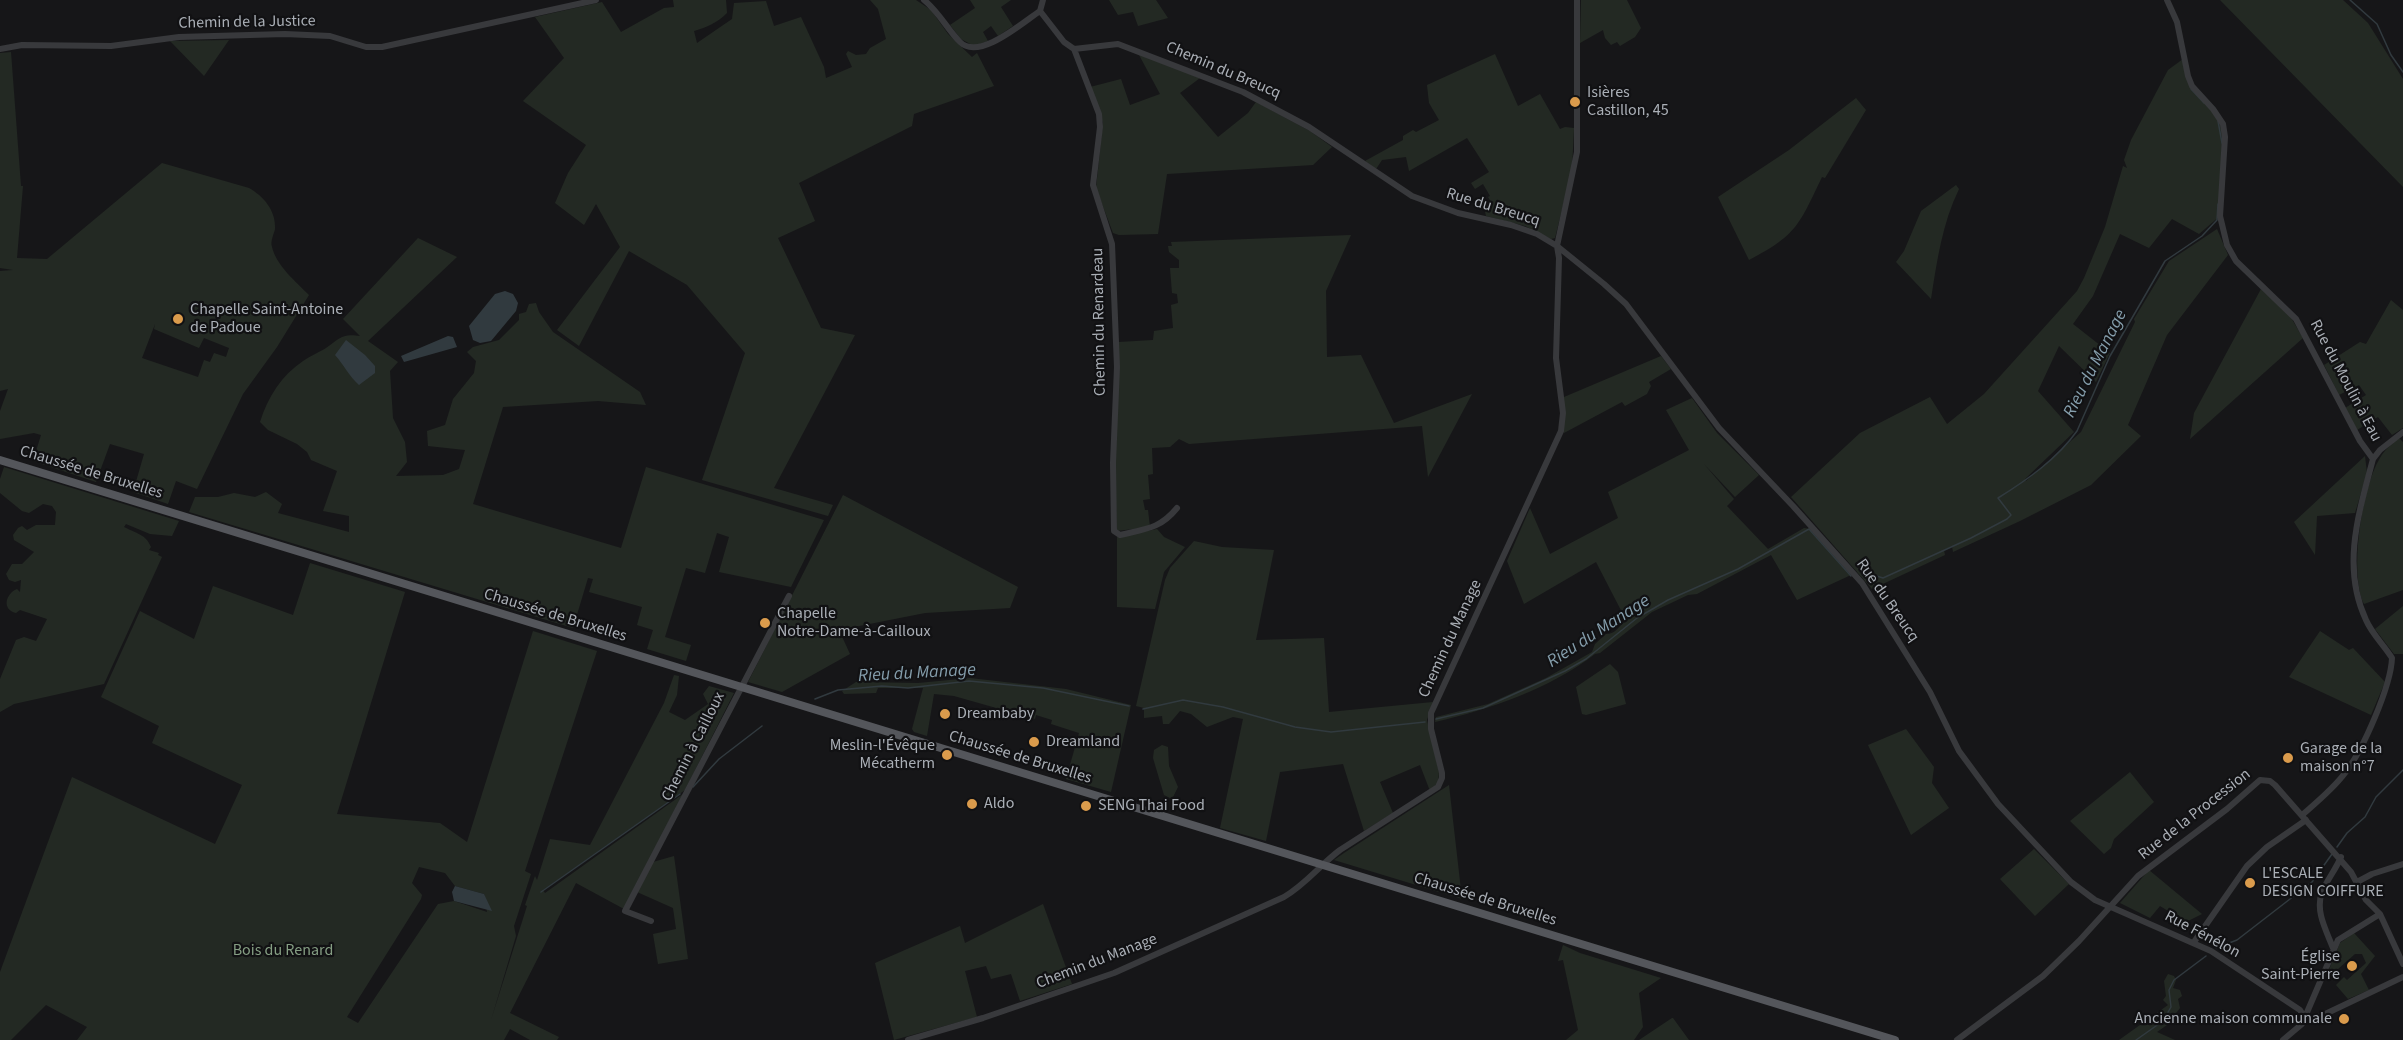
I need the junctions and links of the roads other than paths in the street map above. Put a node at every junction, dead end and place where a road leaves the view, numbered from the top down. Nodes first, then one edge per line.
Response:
1 (596, 0) edge
2 (924, 0) edge
3 (1043, 0) edge
4 (1577, 0) edge
5 (2167, 0) edge
6 (1041, 11) junction
7 (0, 49) edge
8 (1074, 49) junction
9 (1425, 201) joint
10 (1557, 246) junction
11 (2403, 432) edge
12 (2373, 459) junction
13 (0, 460) edge
14 (1177, 508) dead end
15 (789, 596) dead end
16 (740, 687) junction
17 (2304, 818) junction
18 (2341, 857) junction
19 (2403, 864) edge
20 (1322, 865) junction
21 (2357, 882) junction
22 (2110, 906) junction
23 (2380, 914) junction
24 (651, 921) dead end
25 (2194, 942) junction
26 (2333, 948) junction
27 (2403, 964) edge
28 (2403, 977) edge
29 (2305, 1018) junction
30 (908, 1040) edge
31 (1894, 1040) edge
32 (1957, 1040) edge
33 (2283, 1040) edge

1 - 7 street, Chemin de la Justice
2 - 6 street
3 - 6 street
4 - 10 street
5 - 12 street, Rue du Moulin à Eau
6 - 8 street
8 - 9 street, Chemin du Breucq
8 - 14 street, Chemin du Renardeau
9 - 10 street, Rue du Breucq
10 - 20 street, Chemin du Manage
10 - 22 street, Rue du Breucq
11 - 12 street
12 - 17 street
13 - 16 main road, Chaussée de Bruxelles
15 - 16 street, Chemin à Cailloux
16 - 20 main road, Chaussée de Bruxelles
16 - 24 street, Chemin à Cailloux
17 - 18 street, Rue de la Procession
17 - 22 street, Rue de la Procession
17 - 25 street
18 - 21 street, Rue de la Procession
18 - 26 street
19 - 21 street
20 - 30 street, Chemin du Manage
20 - 31 main road, Chaussée de Bruxelles
21 - 23 street, Rue de la Procession
22 - 25 street, Rue Fénélon
22 - 32 street
23 - 26 street
23 - 27 street, Rue de la Procession
25 - 29 street, Rue Fénélon
26 - 29 street
28 - 29 street
29 - 33 street

